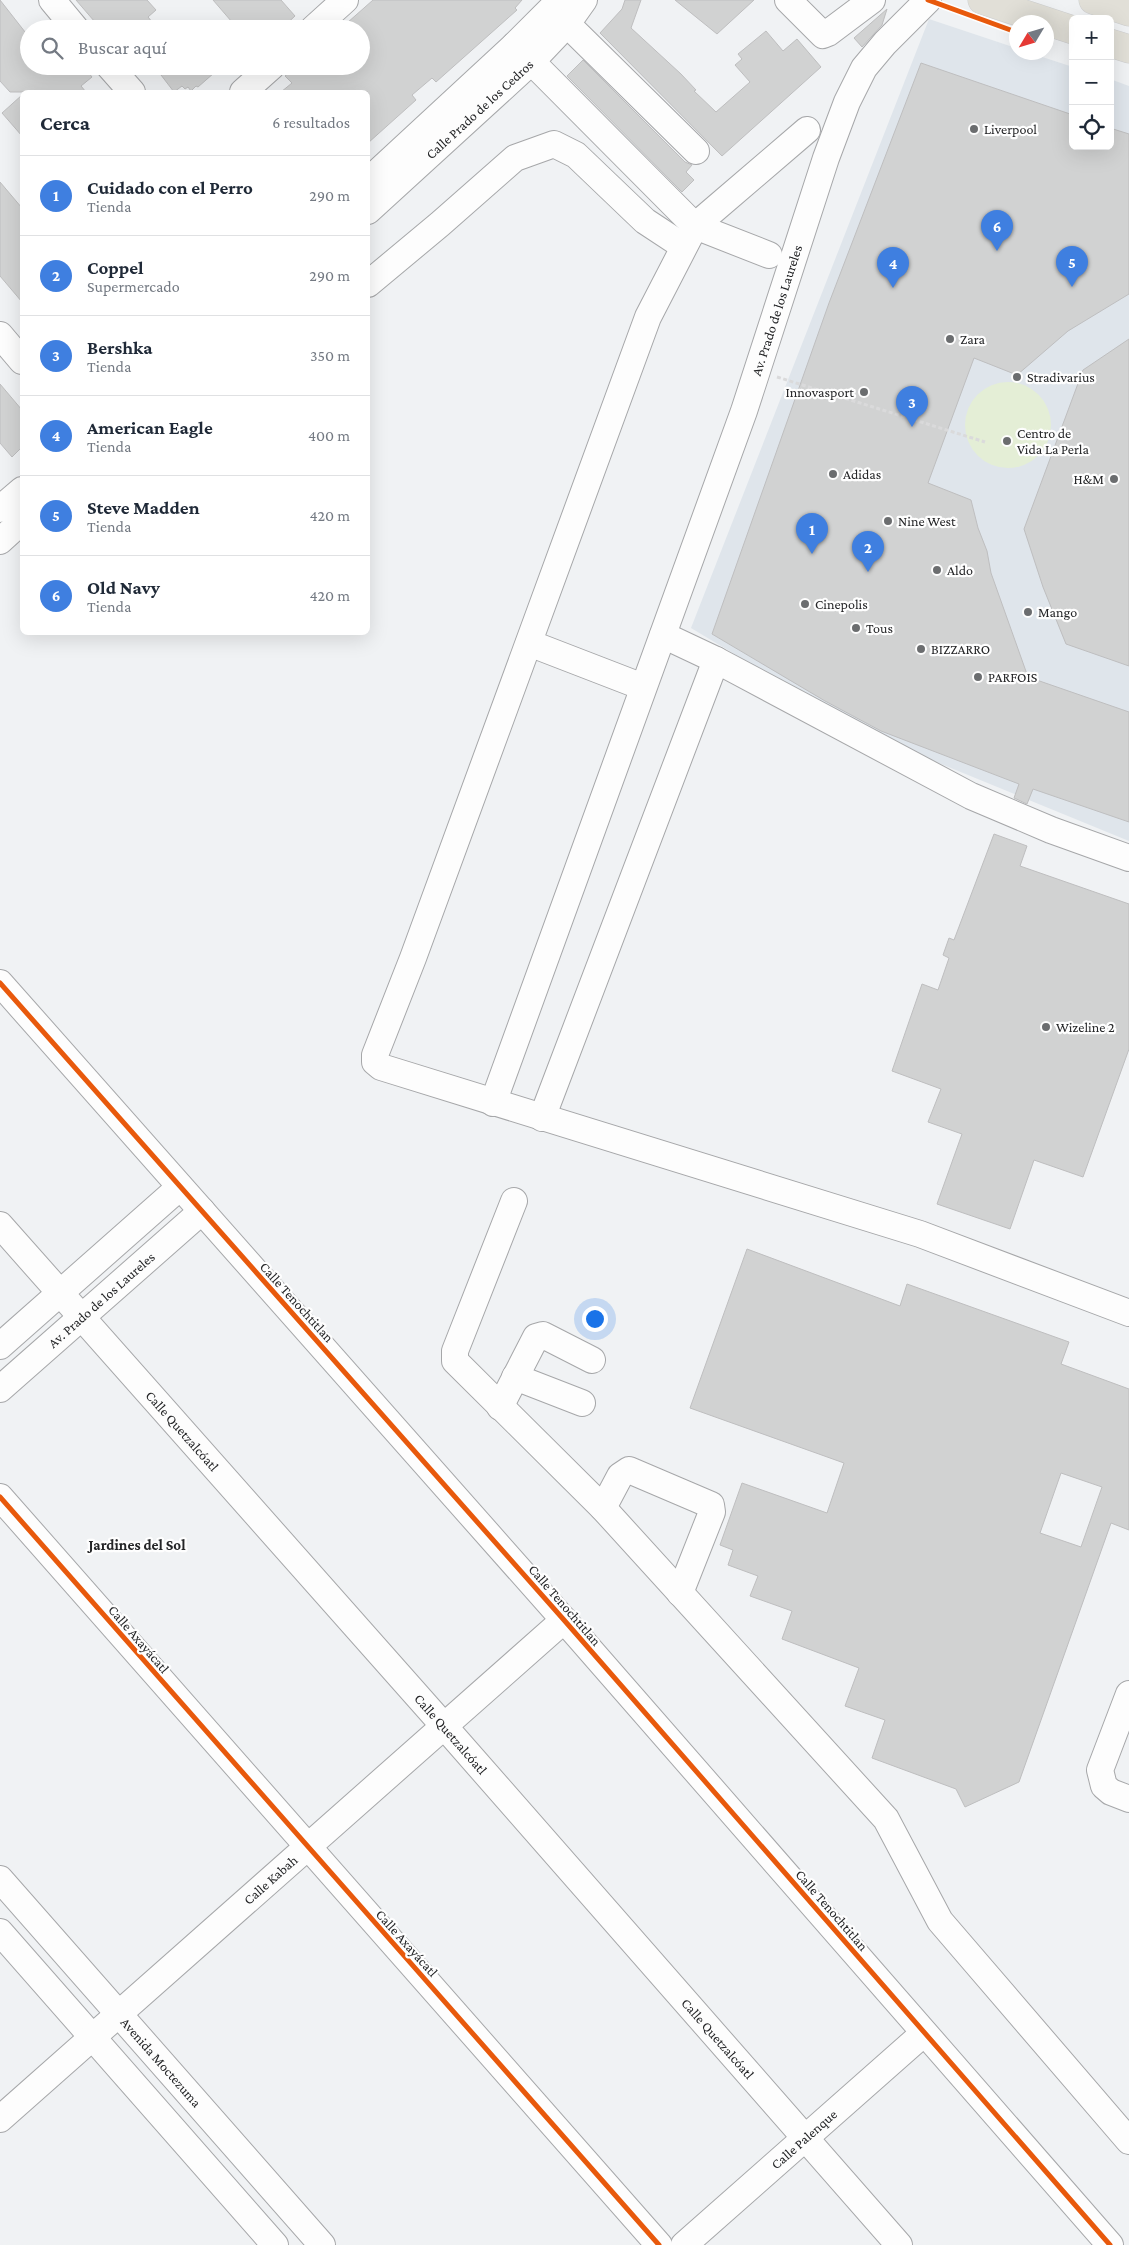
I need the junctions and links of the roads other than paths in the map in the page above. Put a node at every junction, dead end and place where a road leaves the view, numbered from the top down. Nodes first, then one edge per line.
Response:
1 (52, 0) edge
2 (345, 0) edge
3 (558, 0) edge
4 (584, 0) edge
5 (788, 0) edge
6 (872, 0) edge
7 (928, 0) edge
8 (982, 0) edge
9 (1093, 0) edge
10 (1127, 8) edge
11 (69, 20) edge
12 (323, 20) edge
13 (567, 24) junction
14 (1069, 29) edge
15 (1114, 44) edge
16 (1129, 49) edge
17 (523, 54) junction
18 (117, 75) edge
19 (262, 75) edge
20 (130, 90) edge
21 (245, 90) edge
22 (806, 130) dead end
23 (696, 151) dead end
24 (370, 179) edge
25 (370, 209) edge
26 (689, 236) junction
27 (769, 255) dead end
28 (370, 282) edge
29 (0, 335) edge
30 (20, 358) edge
31 (20, 492) edge
32 (0, 509) edge
33 (20, 523) edge
34 (0, 541) edge
35 (662, 638) junction
36 (528, 642) junction
37 (716, 660) junction
38 (643, 687) junction
39 (1129, 858) edge
40 (0, 983) edge
41 (493, 1103) junction
42 (542, 1118) junction
43 (180, 1187) junction
44 (514, 1201) dead end
45 (202, 1211) junction
46 (0, 1225) edge
47 (60, 1293) junction
48 (1129, 1313) edge
49 (81, 1317) junction
50 (0, 1346) edge
51 (592, 1360) dead end
52 (515, 1377) junction
53 (0, 1389) edge
54 (582, 1403) dead end
55 (500, 1407) junction
56 (0, 1498) edge
57 (603, 1508) junction
58 (680, 1593) junction
59 (564, 1620) junction
60 (1129, 1694) edge
61 (444, 1726) junction
62 (1129, 1799) edge
63 (307, 1848) junction
64 (0, 1879) edge
65 (0, 1932) edge
66 (119, 2014) junction
67 (924, 2033) junction
68 (93, 2036) junction
69 (0, 2119) edge
70 (805, 2138) junction
71 (1129, 2141) edge
72 (274, 2245) edge
73 (322, 2245) edge
74 (659, 2245) edge
75 (684, 2245) edge
76 (899, 2245) edge
77 (1110, 2245) edge

1 - 11 street
2 - 12 street
3 - 17 street, Calle Prado de los Cedros
4 - 13 street, Calle Prado de los Cedros
5 - 6 street
7 - 35 street, Av. Prado de los Laureles
8 - 14 main road
9 - 10 main road
13 - 17 street, Calle Prado de los Cedros
13 - 23 street
15 - 16 main road
17 - 24 street, Calle Prado de los Cedros
17 - 25 street, Calle Prado de los Cedros
17 - 26 street
18 - 20 street
19 - 21 street
22 - 26 street
26 - 27 street
26 - 28 street
26 - 36 street
29 - 30 street
31 - 32 street
33 - 34 street
35 - 37 street
35 - 38 street, Av. Prado de los Laureles
36 - 38 street
36 - 41 street
37 - 39 street
37 - 42 street
38 - 41 street, Av. Prado de los Laureles
40 - 43 street, Calle Tenochtitlan
41 - 42 street
42 - 48 street
43 - 45 street, Calle Tenochtitlan
43 - 47 street
44 - 55 street
45 - 49 street, Av. Prado de los Laureles
45 - 59 street, Calle Tenochtitlan
46 - 47 street, Calle Quetzalcóatl
47 - 49 street, Calle Quetzalcóatl
47 - 50 street
49 - 53 street, Av. Prado de los Laureles
49 - 61 street, Calle Quetzalcóatl
51 - 52 street
52 - 54 street
52 - 55 street
55 - 57 street
56 - 63 street, Calle Axayácatl
57 - 58 street
57 - 58 street
58 - 71 street
59 - 61 street, Calle Kabah
59 - 67 street, Calle Tenochtitlan
60 - 62 street
61 - 63 street, Calle Kabah
61 - 70 street, Calle Quetzalcóatl
63 - 66 street, Calle Kabah
63 - 74 street, Calle Axayácatl
64 - 66 street, Avenida Moctezuma
65 - 68 street
66 - 68 street, Calle Kabah
66 - 73 street, Avenida Moctezuma
67 - 70 street, Calle Palenque
67 - 77 street, Calle Tenochtitlan
68 - 69 street, Calle Kabah
68 - 72 street
70 - 75 street, Calle Palenque
70 - 76 street, Calle Quetzalcóatl

